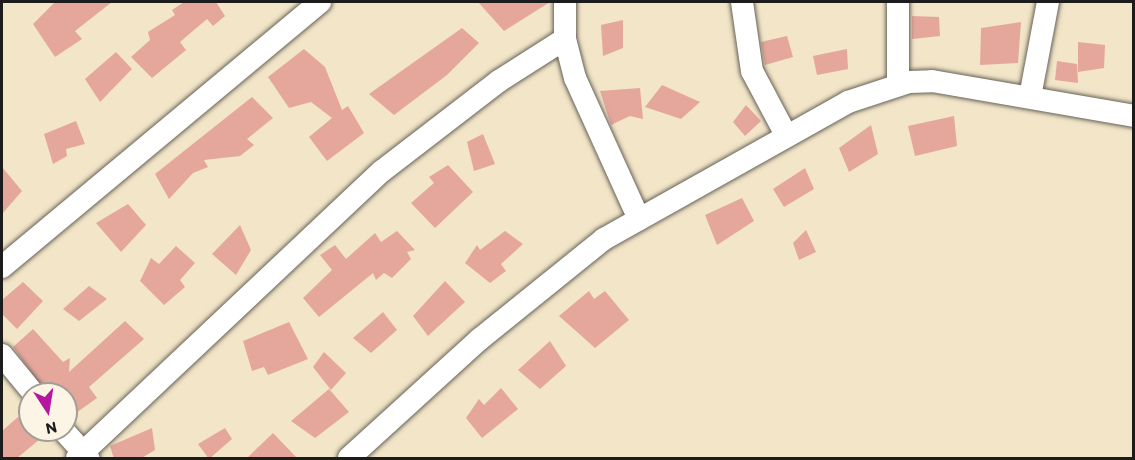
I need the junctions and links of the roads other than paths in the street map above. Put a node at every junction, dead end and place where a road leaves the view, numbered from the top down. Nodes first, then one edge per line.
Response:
1 (320, 2) edge
2 (565, 2) edge
3 (742, 2) edge
4 (898, 2) edge
5 (1048, 2) edge
6 (565, 39) junction
7 (898, 85) junction
8 (1029, 97) junction
9 (1134, 116) edge
10 (786, 135) junction
11 (639, 219) junction
12 (2, 267) edge
13 (2, 355) edge
14 (24, 382) edge
15 (71, 442) edge
16 (82, 457) edge
17 (349, 459) edge

1 - 12 street
2 - 6 street
3 - 10 street
4 - 7 street
5 - 8 street
6 - 11 street
6 - 16 street
7 - 8 street
7 - 10 street
8 - 9 street
10 - 11 street
11 - 17 street
13 - 14 street
15 - 16 street

